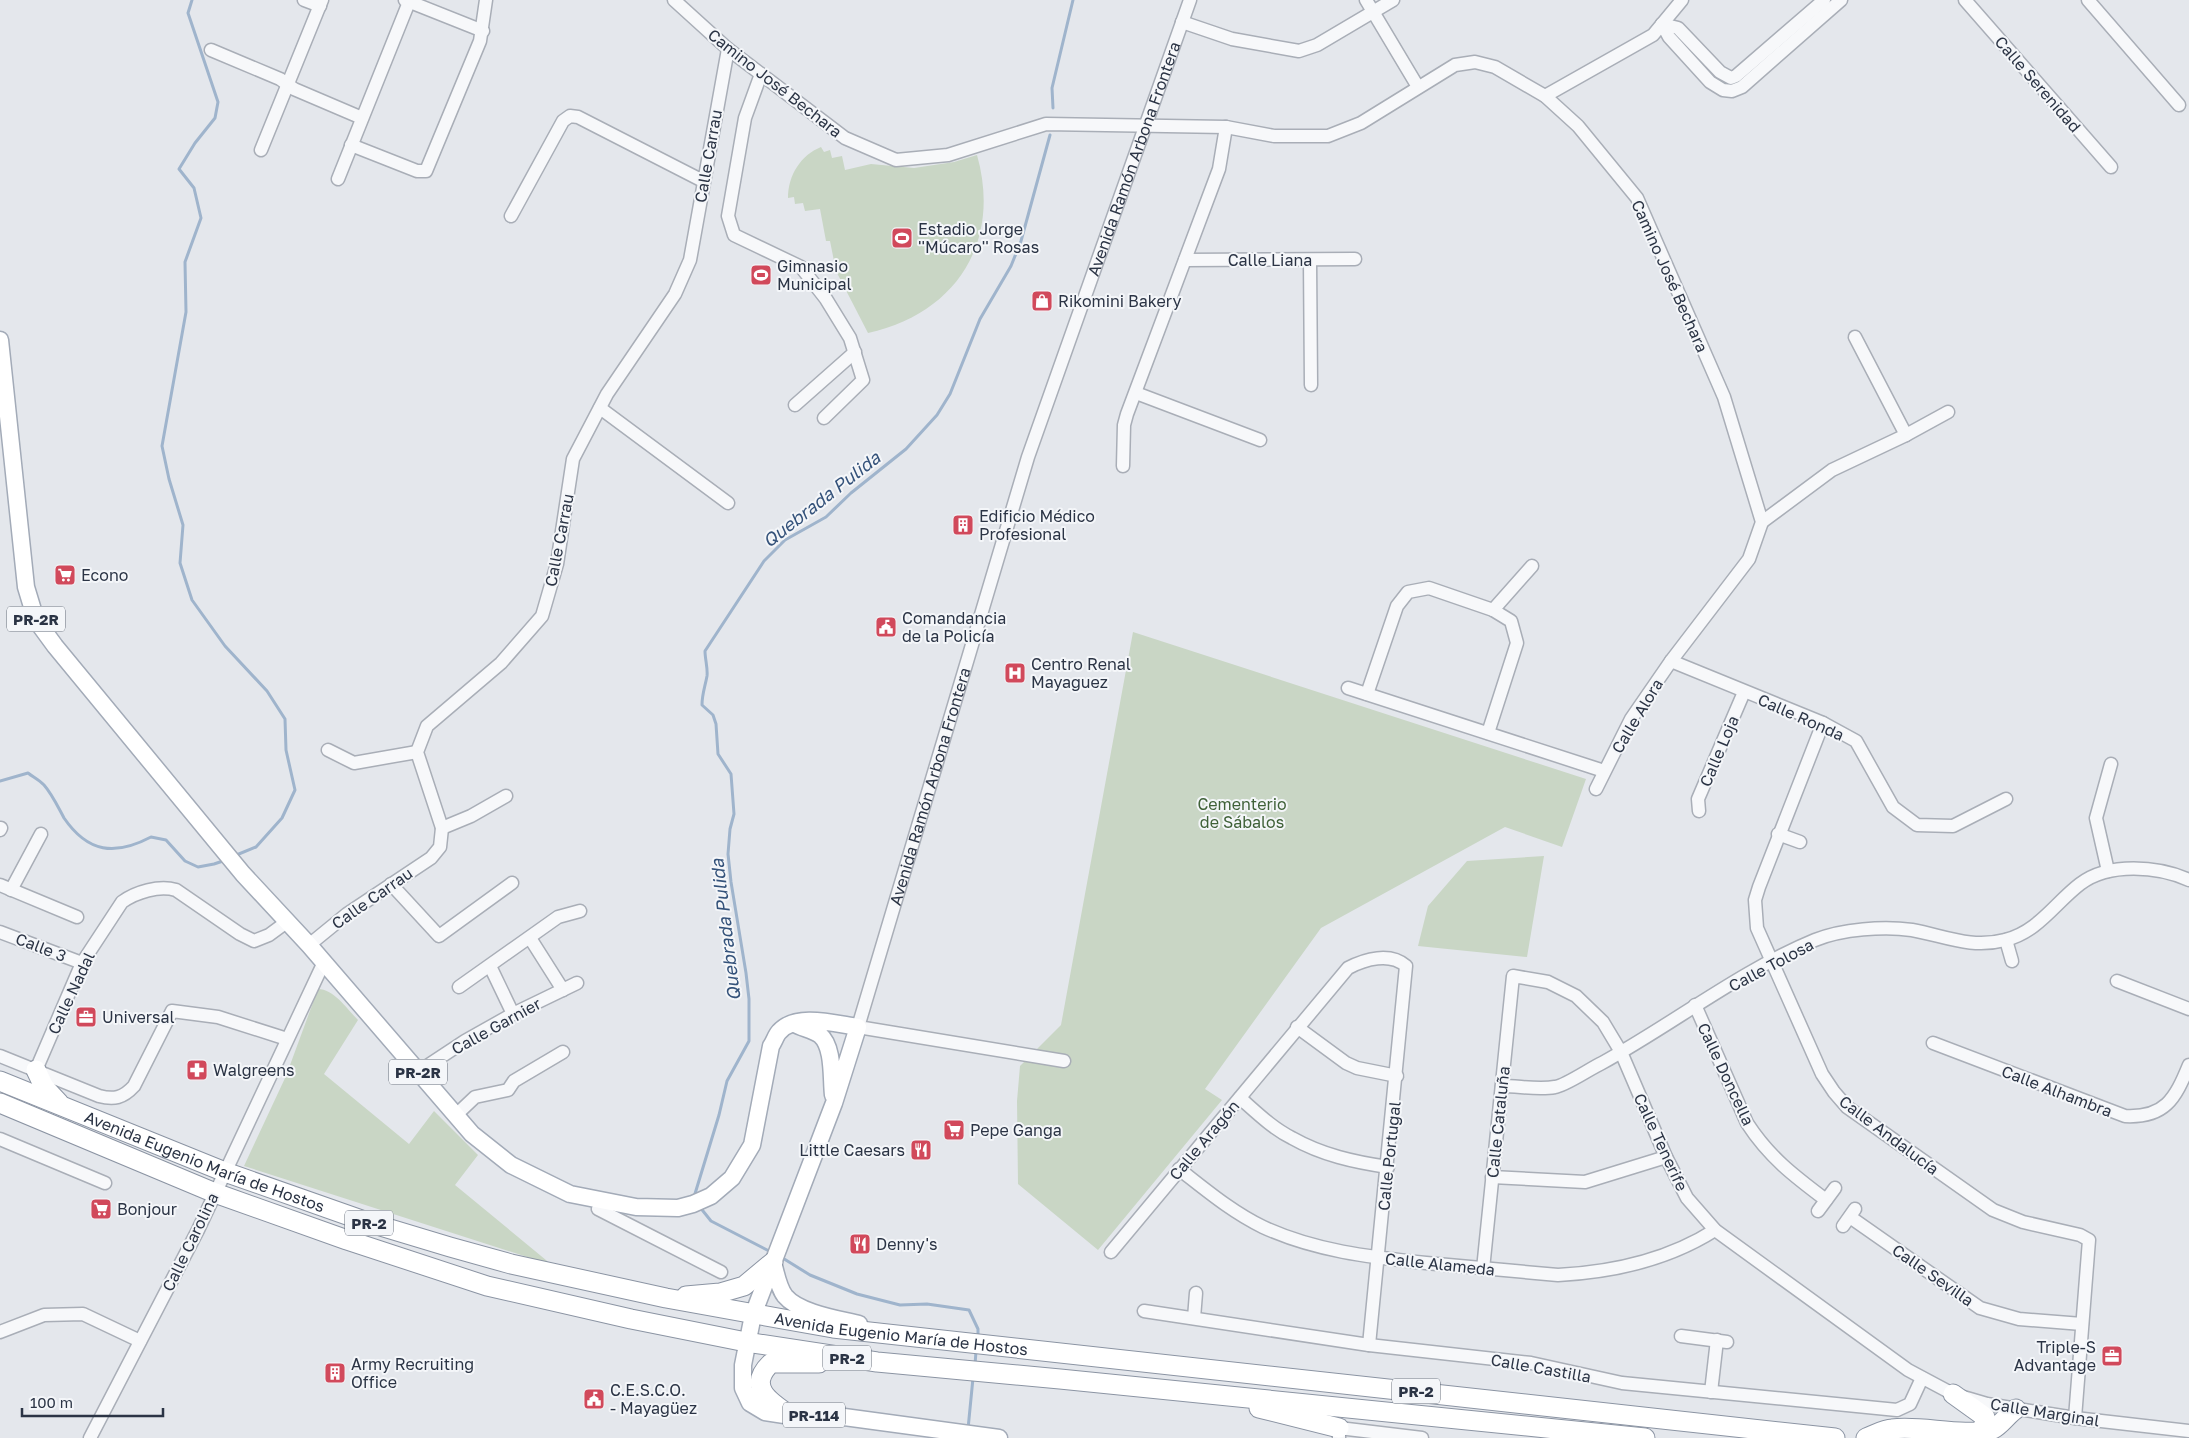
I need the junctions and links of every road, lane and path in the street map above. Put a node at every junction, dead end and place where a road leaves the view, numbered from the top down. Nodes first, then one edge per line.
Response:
1 (304, 0) edge
2 (486, 0) edge
3 (674, 0) edge
4 (1190, 0) edge
5 (1366, 0) edge
6 (1393, 0) edge
7 (1682, 0) edge
8 (1824, 0) edge
9 (1841, 0) edge
10 (1965, 0) edge
11 (2088, 0) edge
12 (407, 1) edge
13 (321, 3) edge
14 (1374, 12) junction
15 (1182, 22) junction
16 (1662, 24) junction
17 (482, 31) junction
18 (728, 49) junction
19 (211, 50) dead end
20 (760, 74) junction
21 (1725, 76) junction
22 (288, 86) junction
23 (1418, 87) junction
24 (1723, 90) junction
25 (1545, 96) junction
26 (2179, 105) dead end
27 (362, 118) junction
28 (1145, 125) junction
29 (1226, 127) junction
30 (352, 145) junction
31 (261, 150) dead end
32 (2111, 168) dead end
33 (338, 179) dead end
34 (703, 181) junction
35 (510, 216) dead end
36 (1354, 259) dead end
37 (1185, 260) junction
38 (1310, 260) junction
39 (1855, 337) dead end
40 (0, 340) edge
41 (855, 352) junction
42 (1312, 385) dead end
43 (1136, 393) junction
44 (795, 405) dead end
45 (600, 408) junction
46 (1948, 412) dead end
47 (824, 418) dead end
48 (1906, 435) junction
49 (1260, 440) dead end
50 (1123, 466) dead end
51 (728, 503) dead end
52 (1762, 522) junction
53 (1532, 566) dead end
54 (1494, 610) junction
55 (1671, 661) junction
56 (1348, 688) dead end
57 (1744, 692) junction
58 (1367, 694) junction
59 (1823, 724) junction
60 (1488, 733) junction
61 (328, 750) dead end
62 (417, 752) junction
63 (2111, 764) dead end
64 (1604, 771) junction
65 (1596, 789) dead end
66 (506, 796) dead end
67 (2006, 799) dead end
68 (1699, 811) dead end
69 (442, 828) junction
70 (41, 834) dead end
71 (1778, 834) junction
72 (1800, 842) dead end
73 (2108, 871) junction
74 (2189, 880) edge
75 (512, 883) dead end
76 (391, 884) junction
77 (6, 888) edge
78 (580, 911) dead end
79 (77, 917) dead end
80 (288, 922) junction
81 (0, 932) edge
82 (530, 938) junction
83 (2006, 940) junction
84 (309, 945) junction
85 (2012, 961) dead end
86 (324, 962) junction
87 (1771, 962) junction
88 (82, 963) junction
89 (490, 966) junction
90 (1406, 966) joint
91 (1513, 976) joint
92 (2117, 981) dead end
93 (577, 983) dead end
94 (459, 987) dead end
95 (563, 990) junction
96 (1695, 1005) junction
97 (2189, 1009) edge
98 (513, 1014) junction
99 (793, 1024) junction
100 (858, 1027) junction
101 (1297, 1027) junction
102 (287, 1039) junction
103 (1933, 1043) dead end
104 (563, 1052) dead end
105 (1621, 1052) junction
106 (0, 1056) edge
107 (1064, 1061) dead end
108 (2189, 1065) edge
109 (36, 1070) junction
110 (418, 1072) junction
111 (1397, 1076) junction
112 (0, 1080) edge
113 (1502, 1086) junction
114 (1240, 1098) junction
115 (834, 1102) junction
116 (0, 1103) edge
117 (64, 1108) junction
118 (456, 1115) junction
119 (0, 1139) edge
120 (1666, 1157) junction
121 (1388, 1167) junction
122 (1179, 1169) junction
123 (225, 1172) junction
124 (1492, 1177) junction
125 (106, 1183) dead end
126 (1835, 1188) dead end
127 (215, 1193) junction
128 (1826, 1200) junction
129 (636, 1207) junction
130 (598, 1210) dead end
131 (1818, 1211) dead end
132 (1849, 1218) dead end
133 (629, 1226) junction
134 (1716, 1230) junction
135 (1111, 1252) dead end
136 (1378, 1258) junction
137 (773, 1262) junction
138 (1483, 1269) junction
139 (721, 1272) dead end
140 (1196, 1293) dead end
141 (666, 1298) junction
142 (1144, 1311) dead end
143 (754, 1315) junction
144 (1194, 1318) junction
145 (2082, 1324) junction
146 (0, 1332) edge
147 (902, 1334) junction
148 (1681, 1336) dead end
149 (140, 1342) junction
150 (746, 1342) junction
151 (1369, 1345) junction
152 (876, 1362) junction
153 (1922, 1378) junction
154 (1200, 1392) junction
155 (1712, 1392) junction
156 (1953, 1394) junction
157 (2016, 1408) junction
158 (791, 1416) junction
159 (2075, 1418) junction
160 (2189, 1432) edge
161 (921, 1433) edge
162 (1339, 1433) edge
163 (1979, 1433) junction
164 (2156, 1433) edge
165 (2173, 1434) edge
166 (90, 1438) edge
167 (995, 1438) edge
168 (1000, 1438) edge
169 (1422, 1438) edge
170 (1645, 1438) edge
171 (1835, 1438) edge
172 (1866, 1438) edge

1 - 13 street
2 - 17 street
3 - 18 street, Camino José Bechara
4 - 15 street, Avenida Ramón Arbona Frontera
5 - 14 street
6 - 14 street
7 - 16 street
8 - 21 street
9 - 24 street
10 - 32 street, Calle Serenidad
11 - 26 street
12 - 17 street
12 - 27 street
13 - 22 street
14 - 15 street
14 - 23 street
15 - 28 street, Avenida Ramón Arbona Frontera
16 - 21 street
16 - 24 street
16 - 25 street
17 - 30 street
18 - 20 street, Camino José Bechara
18 - 34 street, Calle Carrau
19 - 22 street
20 - 28 street, Camino José Bechara
20 - 41 street
21 - 24 street
22 - 27 street
22 - 31 street
23 - 25 street, Camino José Bechara
23 - 29 street, Camino José Bechara
25 - 52 street, Camino José Bechara
27 - 30 street
28 - 29 street, Camino José Bechara
28 - 100 street, Avenida Ramón Arbona Frontera
29 - 37 street
30 - 33 street
34 - 35 street
34 - 45 street, Calle Carrau
36 - 38 street, Calle Liana
37 - 38 street, Calle Liana
37 - 43 street
38 - 42 street
39 - 48 street
40 - 80 main road, PR-2R
41 - 44 street
41 - 47 street
43 - 49 street
43 - 50 street
45 - 51 street
45 - 62 street, Calle Carrau
46 - 48 street
48 - 52 street
52 - 55 street
53 - 54 street
54 - 58 street
54 - 60 street
55 - 57 street, Calle Ronda
55 - 64 street, Calle Alora
56 - 58 street
57 - 59 street, Calle Ronda
57 - 68 street, Calle Loja
58 - 60 street
59 - 67 street, Calle Ronda
59 - 71 street, Calle Andalucía
60 - 64 street
61 - 62 street
62 - 69 street
63 - 73 street
64 - 65 street, Calle Alora
66 - 69 street
69 - 76 street, Calle Carrau
70 - 77 street
71 - 72 street
71 - 87 street, Calle Andalucía
73 - 74 street, Calle Tolosa
73 - 83 street, Calle Tolosa
75 - 76 street
76 - 84 street, Calle Carrau
77 - 79 street
78 - 82 street
80 - 84 main road, PR-2R
80 - 88 street, Calle Nadal
81 - 88 street, Calle 3
82 - 89 street
82 - 95 street
83 - 85 street
83 - 87 street, Calle Tolosa
84 - 86 main road, PR-2R
86 - 102 street, Calle Carolina
86 - 110 main road, PR-2R
87 - 96 street, Calle Tolosa
87 - 145 street, Calle Andalucía
88 - 109 street, Calle Nadal
89 - 94 street
89 - 98 street
90 - 101 street, Calle Aragón
90 - 111 street, Calle Portugal
91 - 105 street, Calle Tenerife
91 - 113 street, Calle Cataluña
92 - 97 street
93 - 95 street, Calle Garnier
95 - 98 street, Calle Garnier
96 - 105 street, Calle Tolosa
96 - 128 street, Calle Doncella
98 - 110 street, Calle Garnier
99 - 100 main road
99 - 115 main road
99 - 129 main road, PR-2R
100 - 107 street
100 - 115 main road, Avenida Ramón Arbona Frontera
101 - 111 street
101 - 114 street, Calle Aragón
102 - 109 street
102 - 123 street, Calle Carolina
103 - 108 street, Calle Alhambra
104 - 118 street
105 - 113 street, Calle Tolosa
105 - 120 street, Calle Tenerife
106 - 109 street
109 - 117 highway
110 - 118 main road, PR-2R
111 - 121 street, Calle Portugal
112 - 117 highway, Avenida Eugenio María de Hostos / PR-2
113 - 124 street, Calle Cataluña
114 - 121 street
114 - 122 street, Calle Aragón
115 - 137 main road, Avenida Ramón Arbona Frontera
116 - 127 highway, Avenida Eugenio María de Hostos / PR-2
117 - 123 highway, Avenida Eugenio María de Hostos / PR-2
118 - 129 main road, PR-2R
119 - 125 street
120 - 124 street
120 - 134 street, Calle Tenerife
121 - 136 street, Calle Portugal
122 - 135 street, Calle Aragón
122 - 136 street, Calle Alameda
123 - 127 street, Calle Carolina
123 - 141 highway, Avenida Eugenio María de Hostos / PR-2
124 - 138 street, Calle Cataluña
126 - 128 street
127 - 149 street, Calle Carolina
127 - 150 highway, Avenida Eugenio María de Hostos / PR-2
128 - 131 street
129 - 133 street
130 - 133 street
132 - 145 street, Calle Sevilla
133 - 139 street
134 - 138 street, Calle Alameda
134 - 153 street, Calle Tenerife
136 - 138 street, Calle Alameda
136 - 151 street, Calle Portugal
137 - 141 highway
137 - 143 main road, Avenida Ramón Arbona Frontera
137 - 147 main road
140 - 144 street
141 - 143 highway, Avenida Eugenio María de Hostos / PR-2
142 - 144 street, Calle Castilla
143 - 147 highway, Avenida Eugenio María de Hostos / PR-2
143 - 150 main road, PR-114
144 - 151 street, Calle Castilla
145 - 159 street
146 - 149 street
147 - 171 highway, Avenida Eugenio María de Hostos / PR-2
148 - 155 street
149 - 166 street, Calle Carolina
150 - 152 highway, Avenida Eugenio María de Hostos / PR-2
150 - 158 main road, PR-114
151 - 155 street, Calle Castilla
152 - 154 highway, Avenida Eugenio María de Hostos / PR-2
152 - 158 highway
153 - 155 street, Calle Castilla
153 - 156 street, Calle Marginal
154 - 162 highway
154 - 170 highway, Avenida Eugenio María de Hostos / PR-2
156 - 157 street, Calle Marginal
156 - 163 highway
157 - 159 street, Calle Marginal
157 - 163 highway
158 - 161 main road, PR-114
159 - 164 street, Calle Marginal
160 - 165 street
161 - 167 main road, PR-114
162 - 169 street
163 - 172 highway
164 - 165 street, Calle Marginal
167 - 168 main road, PR-114

